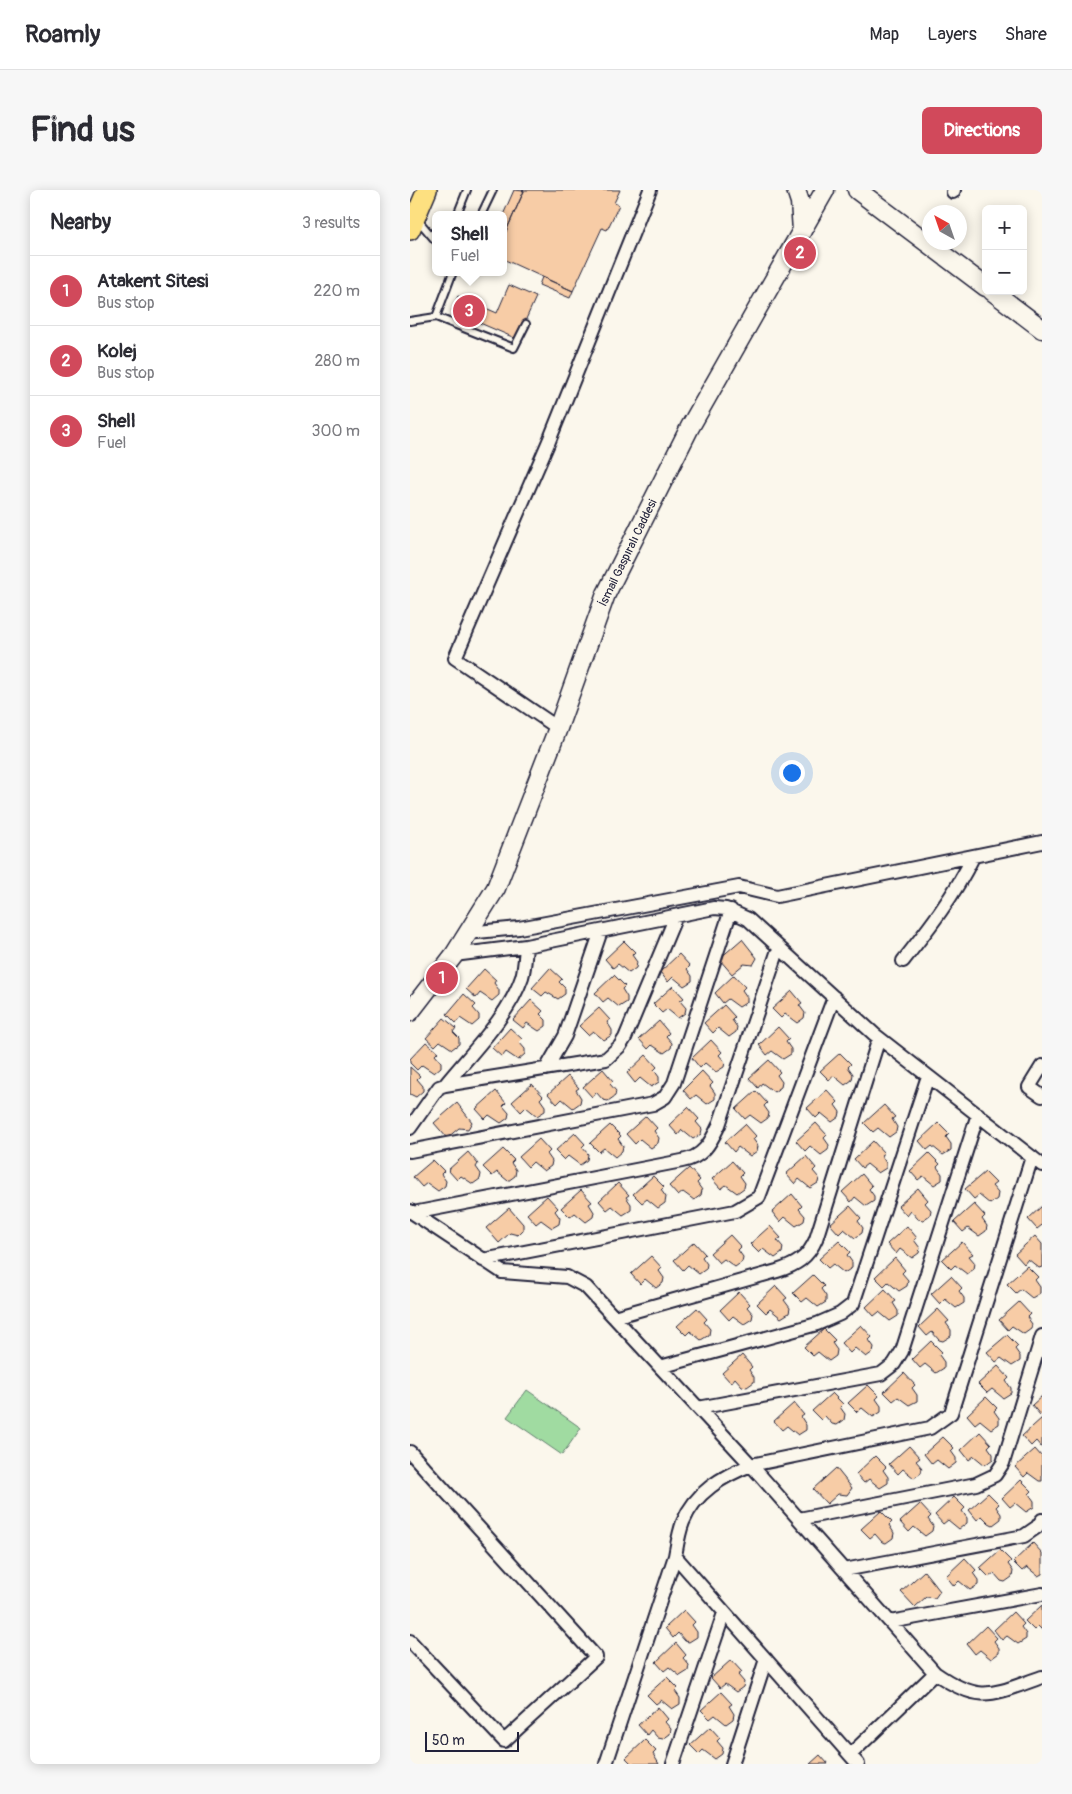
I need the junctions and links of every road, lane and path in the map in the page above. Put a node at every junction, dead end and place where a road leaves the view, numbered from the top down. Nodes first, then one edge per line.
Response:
1 (427, 190) edge
2 (467, 190) edge
3 (493, 190) edge
4 (650, 190) edge
5 (796, 190) edge
6 (825, 190) edge
7 (857, 190) edge
8 (459, 211) edge
9 (484, 211) edge
10 (413, 224) edge
11 (802, 231) junction
12 (432, 236) edge
13 (451, 276) edge
14 (982, 283) edge
15 (997, 295) edge
16 (436, 317) junction
17 (410, 321) edge
18 (526, 324) dead end
19 (1042, 329) edge
20 (558, 728) junction
21 (1042, 842) edge
22 (973, 857) junction
23 (731, 910) junction
24 (676, 916) junction
25 (601, 931) junction
26 (467, 933) junction
27 (526, 946) junction
28 (779, 947) junction
29 (454, 956) junction
30 (903, 962) dead end
31 (834, 997) junction
32 (410, 1012) edge
33 (879, 1038) junction
34 (1042, 1066) edge
35 (546, 1069) junction
36 (928, 1076) junction
37 (445, 1085) junction
38 (1042, 1096) edge
39 (978, 1114) junction
40 (410, 1128) edge
41 (410, 1151) edge
42 (1037, 1161) edge
43 (412, 1212) edge
44 (483, 1260) junction
45 (614, 1317) junction
46 (1042, 1336) edge
47 (660, 1367) junction
48 (698, 1408) junction
49 (410, 1452) edge
50 (751, 1465) junction
51 (799, 1519) junction
52 (1042, 1520) edge
53 (674, 1556) junction
54 (844, 1570) junction
55 (1042, 1594) edge
56 (724, 1613) junction
57 (890, 1622) junction
58 (410, 1641) edge
59 (766, 1659) junction
60 (935, 1673) junction
61 (1042, 1677) edge
62 (855, 1761) edge
63 (606, 1764) edge
64 (673, 1764) edge
65 (732, 1764) edge

1 - 10 main road
2 - 8 lane
3 - 9 lane
4 - 20 street
5 - 11 main road
6 - 11 main road, İsmail Gaspıralı Caddesi
7 - 14 main road
10 - 12 lane
11 - 20 main road, İsmail Gaspıralı Caddesi
13 - 16 lane
15 - 19 main road
16 - 17 lane
16 - 18 lane
20 - 26 main road, İsmail Gaspıralı Caddesi
21 - 22 street
22 - 26 street
22 - 30 street
23 - 24 street
23 - 28 street
23 - 41 street
24 - 25 street
24 - 35 street
25 - 27 street
25 - 35 street
26 - 29 main road, İsmail Gaspıralı Caddesi
27 - 29 street
27 - 37 street
28 - 31 street
28 - 43 street
29 - 32 main road, İsmail Gaspıralı Caddesi
31 - 33 street
31 - 44 street
33 - 36 street
33 - 45 street
34 - 38 street
35 - 37 street
36 - 39 street
36 - 47 street
37 - 40 street
39 - 42 street
39 - 48 street
42 - 50 street
43 - 44 street
44 - 45 street
45 - 47 street
46 - 51 street
47 - 48 street
48 - 50 street
49 - 58 street
50 - 51 street
50 - 53 street
51 - 54 street
52 - 54 street
53 - 56 street
53 - 63 street
54 - 57 street
55 - 57 street
56 - 59 street
56 - 64 street
57 - 60 street
59 - 62 street
59 - 65 street
60 - 61 street
60 - 62 street

